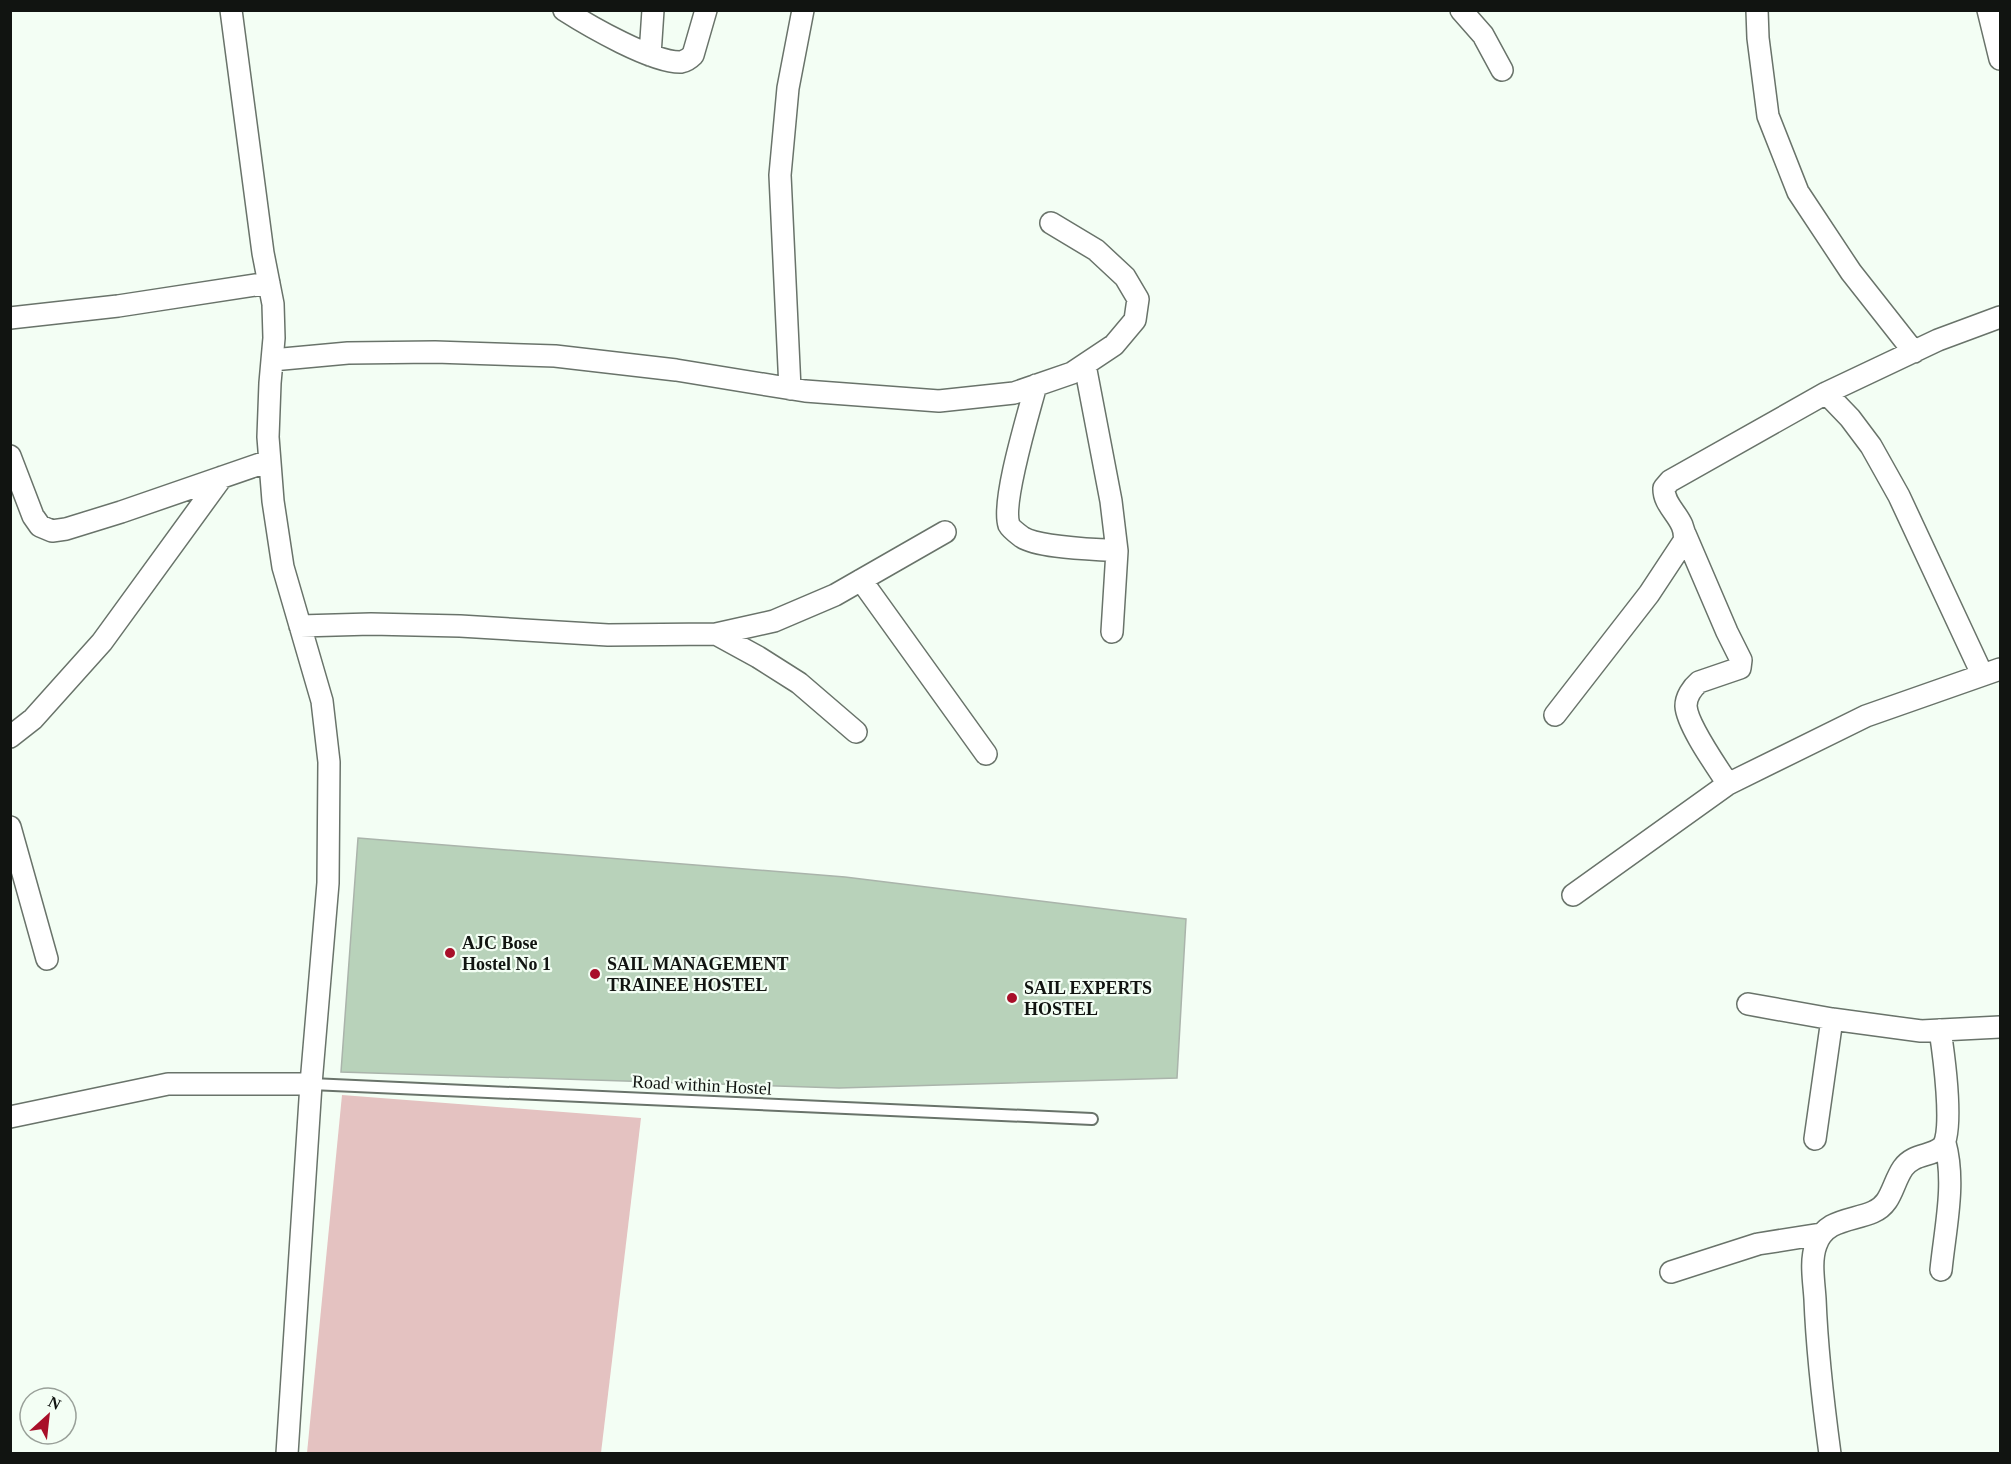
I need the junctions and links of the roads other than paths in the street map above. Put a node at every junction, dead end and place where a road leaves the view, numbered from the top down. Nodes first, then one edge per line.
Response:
1 (231, 10) edge
2 (564, 10) edge
3 (653, 10) edge
4 (706, 10) edge
5 (803, 10) edge
6 (1461, 10) edge
7 (1757, 10) edge
8 (1988, 10) edge
9 (650, 55) junction
10 (2001, 59) edge
11 (1502, 70) dead end
12 (1051, 223) dead end
13 (269, 283) junction
14 (2001, 316) edge
15 (10, 318) edge
16 (1914, 352) junction
17 (272, 360) junction
18 (1085, 364) junction
19 (1036, 385) junction
20 (790, 389) junction
21 (1826, 393) junction
22 (10, 456) edge
23 (269, 461) junction
24 (222, 477) junction
25 (945, 531) dead end
26 (1685, 534) junction
27 (1118, 551) junction
28 (861, 580) junction
29 (300, 626) junction
30 (1112, 632) dead end
31 (716, 634) junction
32 (1991, 671) edge
33 (1555, 715) dead end
34 (856, 732) dead end
35 (10, 736) edge
36 (986, 754) dead end
37 (1728, 784) junction
38 (10, 827) edge
39 (1574, 895) dead end
40 (47, 959) dead end
41 (1749, 1005) dead end
42 (1832, 1019) junction
43 (2001, 1027) edge
44 (1940, 1030) junction
45 (311, 1084) junction
46 (10, 1117) edge
47 (1092, 1119) dead end
48 (1815, 1139) dead end
49 (1945, 1143) junction
50 (1821, 1234) junction
51 (1941, 1270) dead end
52 (1671, 1272) dead end
53 (286, 1454) edge
54 (1830, 1454) edge

1 - 13 street
2 - 9 street
3 - 9 street
4 - 9 street
5 - 20 street
6 - 11 street
7 - 16 street
8 - 10 street
12 - 18 street
13 - 15 street
13 - 17 street
14 - 16 street
16 - 21 street
17 - 20 street
17 - 23 street
18 - 19 street
18 - 27 street
19 - 20 street
19 - 27 street
21 - 26 street
21 - 32 street
22 - 24 street
23 - 24 street
23 - 29 street
24 - 35 street
25 - 28 street
26 - 33 street
26 - 37 street
27 - 30 street
28 - 31 street
28 - 36 street
29 - 31 street
29 - 45 street
31 - 34 street
32 - 37 street
37 - 39 street
38 - 40 street
41 - 42 street
42 - 44 street
42 - 48 street
43 - 44 street
44 - 49 street
45 - 46 street
45 - 47 lane, Road within Hostel
45 - 53 street
49 - 50 street
49 - 51 street
50 - 52 street
50 - 54 street

